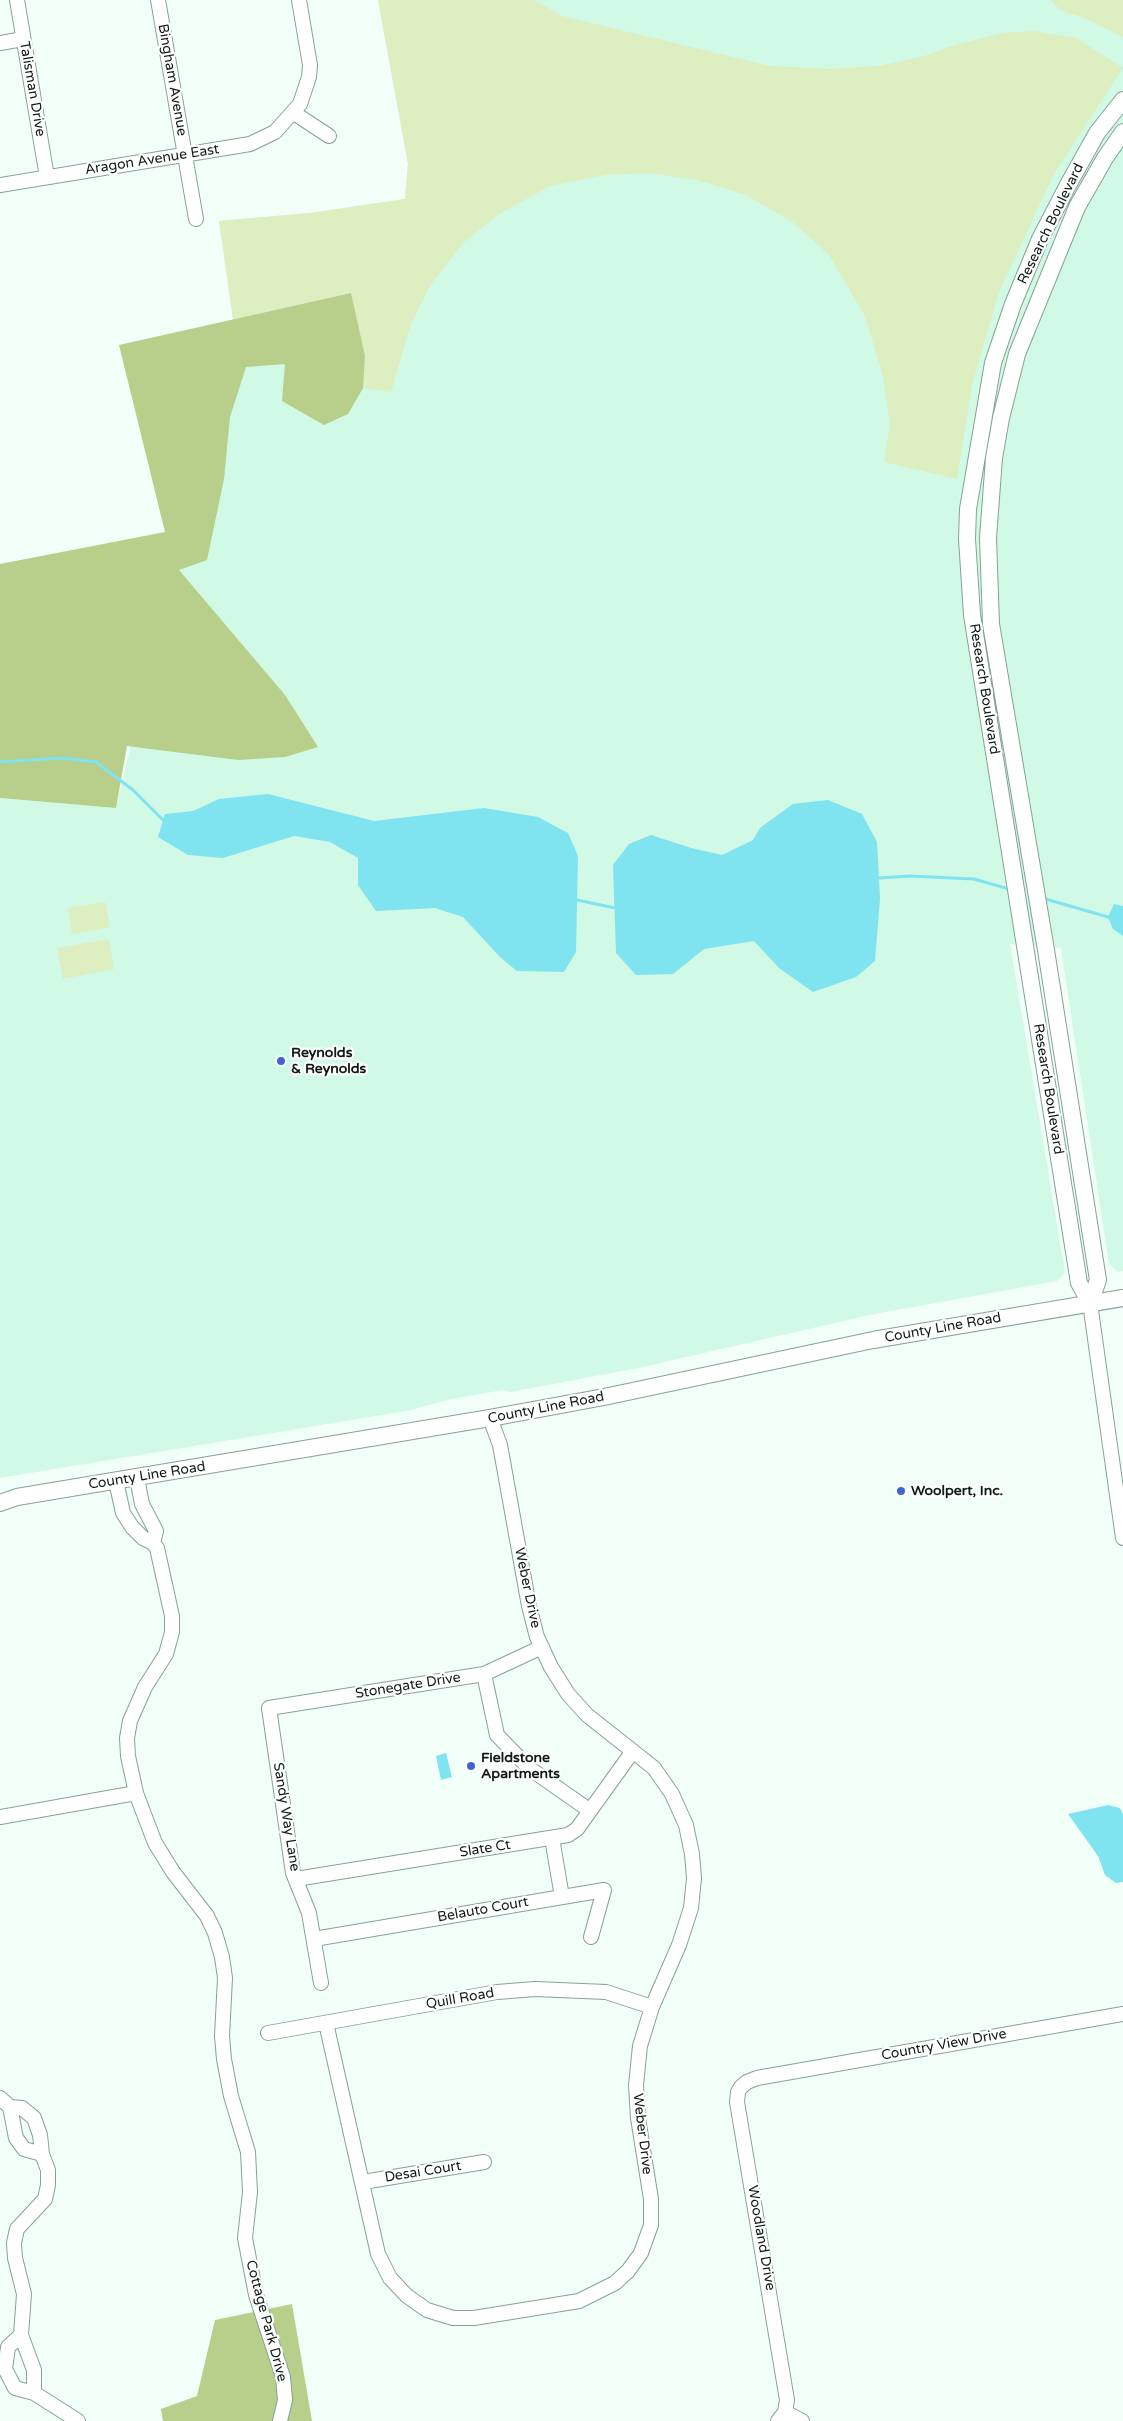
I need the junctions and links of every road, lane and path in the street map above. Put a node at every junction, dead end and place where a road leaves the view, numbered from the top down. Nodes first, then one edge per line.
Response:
1 (17, 0) edge
2 (158, 0) edge
3 (299, 0) edge
4 (24, 39) junction
5 (0, 43) edge
6 (1123, 100) edge
7 (294, 113) junction
8 (1123, 132) edge
9 (329, 136) dead end
10 (184, 155) junction
11 (47, 177) junction
12 (0, 185) edge
13 (196, 220) dead end
14 (1123, 1298) edge
15 (1090, 1303) junction
16 (490, 1418) junction
17 (137, 1478) junction
18 (116, 1481) junction
19 (0, 1503) edge
20 (1123, 1538) edge
21 (153, 1543) junction
22 (542, 1647) junction
23 (484, 1674) junction
24 (269, 1708) joint
25 (633, 1751) junction
26 (136, 1793) junction
27 (589, 1810) junction
28 (0, 1817) edge
29 (552, 1838) junction
30 (296, 1879) junction
31 (562, 1897) junction
32 (591, 1937) dead end
33 (314, 1939) junction
34 (321, 1983) dead end
35 (652, 2007) junction
36 (1123, 2014) edge
37 (326, 2023) junction
38 (268, 2033) dead end
39 (765, 2077) joint
40 (5, 2102) edge
41 (42, 2154) junction
42 (484, 2162) dead end
43 (363, 2182) junction
44 (21, 2335) junction
45 (34, 2393) junction
46 (782, 2416) edge
47 (78, 2421) edge
48 (280, 2421) edge
49 (802, 2421) edge

1 - 4 street, Talisman Drive
2 - 10 street, Bingham Avenue
3 - 7 street, Aragon Avenue East
4 - 5 street
4 - 11 street, Talisman Drive
6 - 15 main road, Research Boulevard
7 - 9 street
7 - 10 street, Aragon Avenue East
8 - 15 main road, Research Boulevard
10 - 11 street, Aragon Avenue East
10 - 13 street, Bingham Avenue
11 - 12 street, Aragon Avenue East
14 - 15 main road
15 - 16 main road, County Line Road
15 - 20 street
16 - 17 main road, County Line Road
16 - 22 street, Weber Drive
17 - 18 main road, County Line Road
17 - 21 street, Cottage Park Drive
18 - 19 main road, County Line Road
18 - 21 street, Cottage Park Drive
21 - 26 street, Cottage Park Drive
22 - 23 street, Stonegate Drive
22 - 25 street, Weber Drive
23 - 24 street, Stonegate Drive
23 - 27 street
24 - 30 street, Sandy Way Lane
25 - 27 street, Slate Ct
25 - 35 street, Weber Drive
26 - 28 street
26 - 48 street, Cottage Park Drive
27 - 29 street, Slate Ct
29 - 30 street, Slate Ct
29 - 31 street
30 - 33 street, Sandy Way Lane
31 - 32 street, Belauto Court
31 - 33 street, Belauto Court
33 - 34 street, Sandy Way Lane
35 - 37 street, Quill Road
35 - 43 street, Weber Drive
36 - 39 street, Country View Drive
37 - 38 street, Quill Road
37 - 43 street, Weber Drive
39 - 46 street, Woodland Drive
40 - 41 street
40 - 41 street
41 - 44 street
42 - 43 street, Desai Court
44 - 45 street
44 - 45 street
45 - 47 street
46 - 49 street

